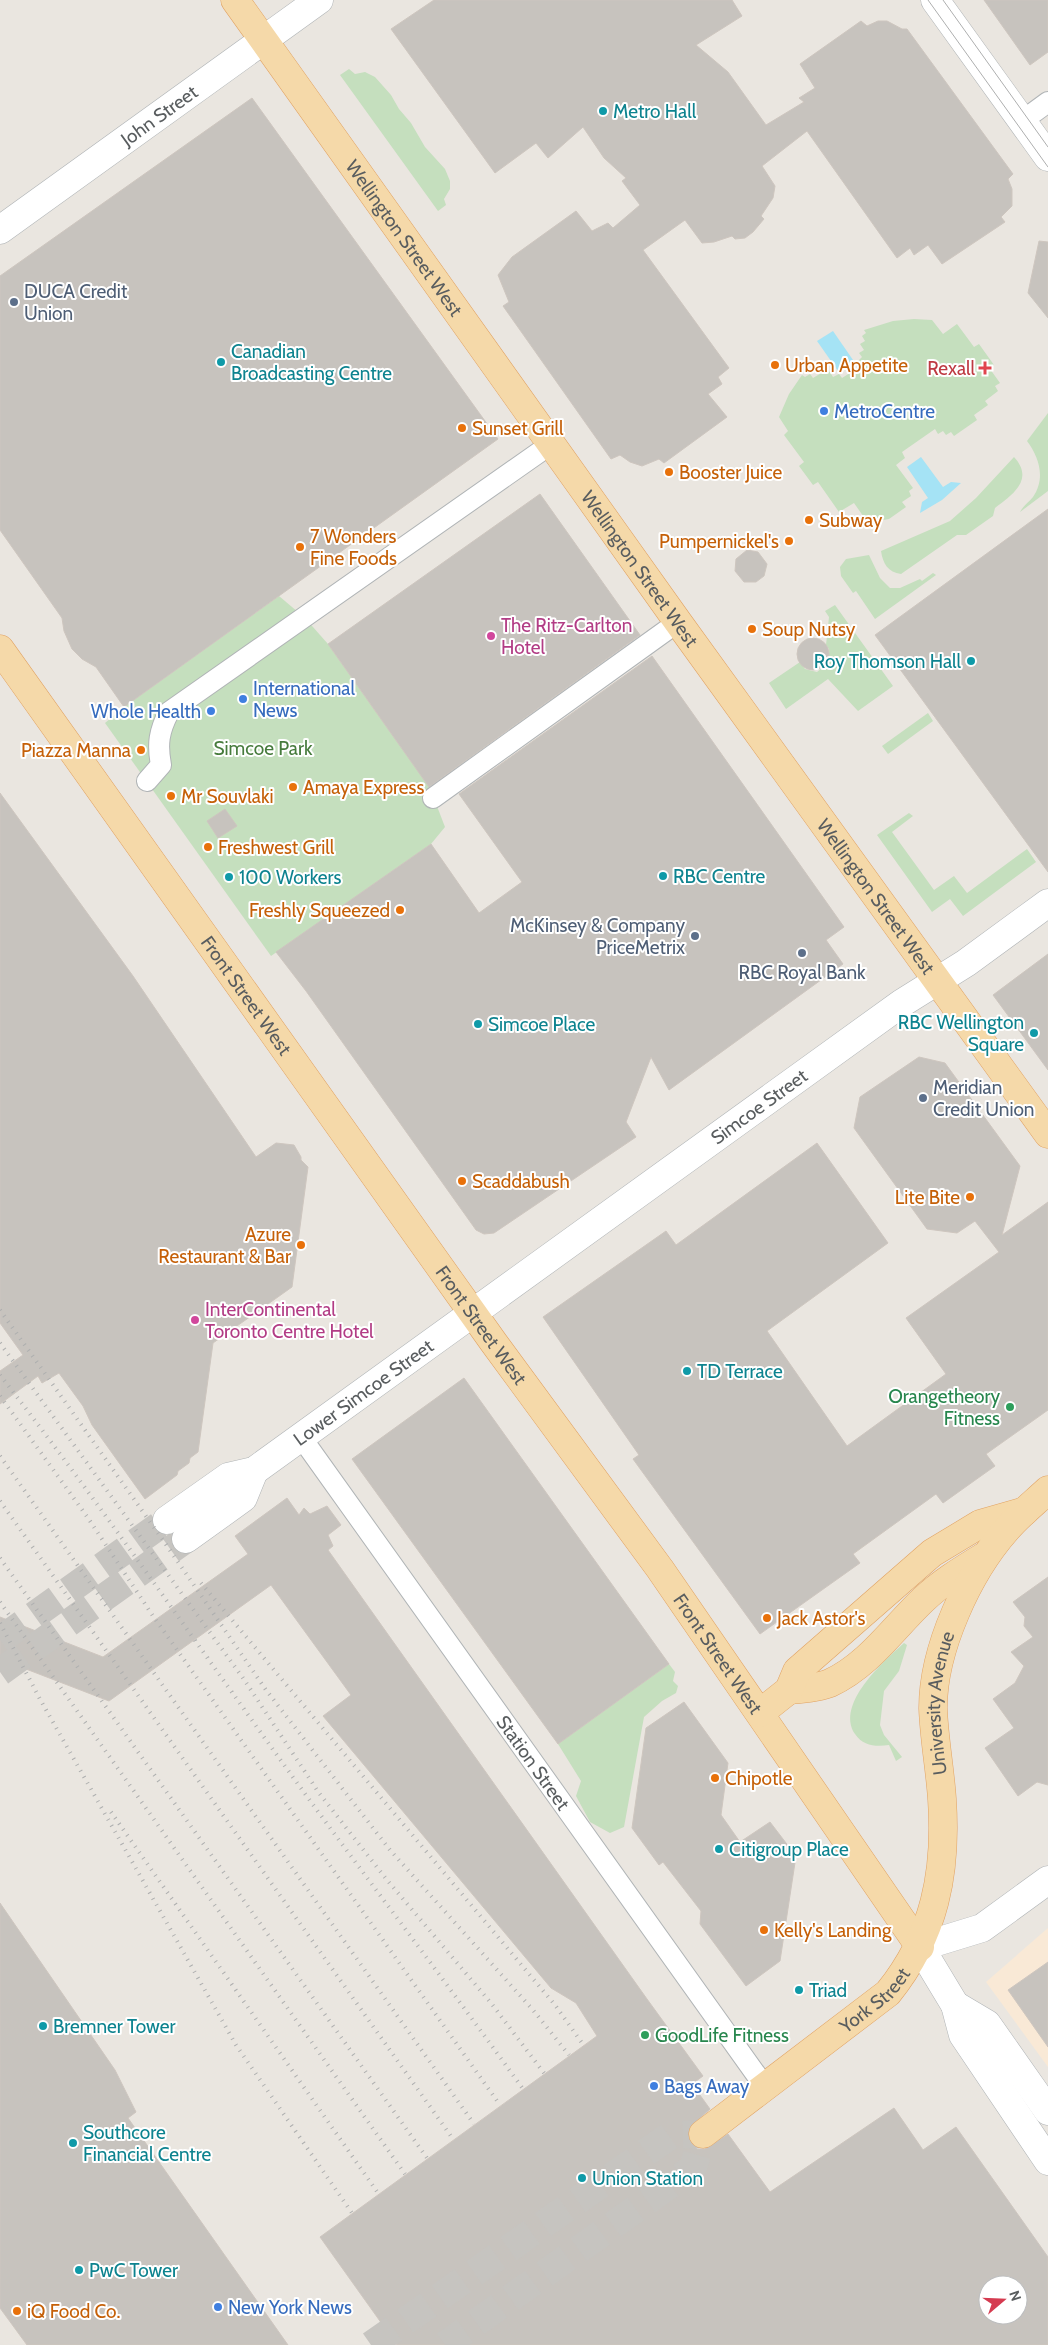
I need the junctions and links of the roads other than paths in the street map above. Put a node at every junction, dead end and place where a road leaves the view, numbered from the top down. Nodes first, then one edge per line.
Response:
1 (235, 0) edge
2 (319, 0) edge
3 (935, 0) edge
4 (262, 39) junction
5 (1048, 102) edge
6 (1022, 121) junction
7 (1048, 157) edge
8 (0, 230) edge
9 (551, 444) junction
10 (678, 622) junction
11 (0, 649) edge
12 (146, 781) dead end
13 (433, 798) dead end
14 (1048, 903) edge
15 (937, 981) junction
16 (1048, 1134) edge
17 (473, 1313) junction
18 (302, 1437) junction
19 (254, 1471) junction
20 (1048, 1490) edge
21 (1026, 1511) junction
22 (167, 1520) tunnel mouth
23 (186, 1539) tunnel mouth
24 (986, 1555) junction
25 (789, 1690) junction
26 (760, 1714) junction
27 (1048, 1880) edge
28 (920, 1947) junction
29 (955, 2005) junction
30 (765, 2087) junction
31 (1048, 2111) edge
32 (703, 2134) dead end
33 (1047, 2159) edge

1 - 4 main road, Wellington Street West
2 - 4 street, John Street
3 - 6 street
4 - 8 street, John Street
4 - 9 main road, Wellington Street West
5 - 6 street
6 - 7 street
9 - 10 main road, Wellington Street West
9 - 12 street
10 - 13 street
10 - 15 main road, Wellington Street West
11 - 17 main road, Front Street West
14 - 15 street, Simcoe Street
15 - 16 main road, Wellington Street West
15 - 17 street, Simcoe Street
17 - 18 street, Lower Simcoe Street
17 - 26 main road, Front Street West
18 - 19 street, Lower Simcoe Street
18 - 30 street, Station Street
19 - 22 street, Lower Simcoe Street
19 - 23 street
20 - 21 main road, University Avenue
21 - 24 main road, University Avenue
21 - 25 main road
24 - 25 main road
24 - 28 main road, University Avenue
25 - 26 main road
26 - 28 main road, Front Street West
27 - 28 street, York Street
28 - 29 street, Front Street West
28 - 30 main road, York Street
29 - 31 street, Front Street West
29 - 33 street, Front Street West
30 - 32 main road, York Street

